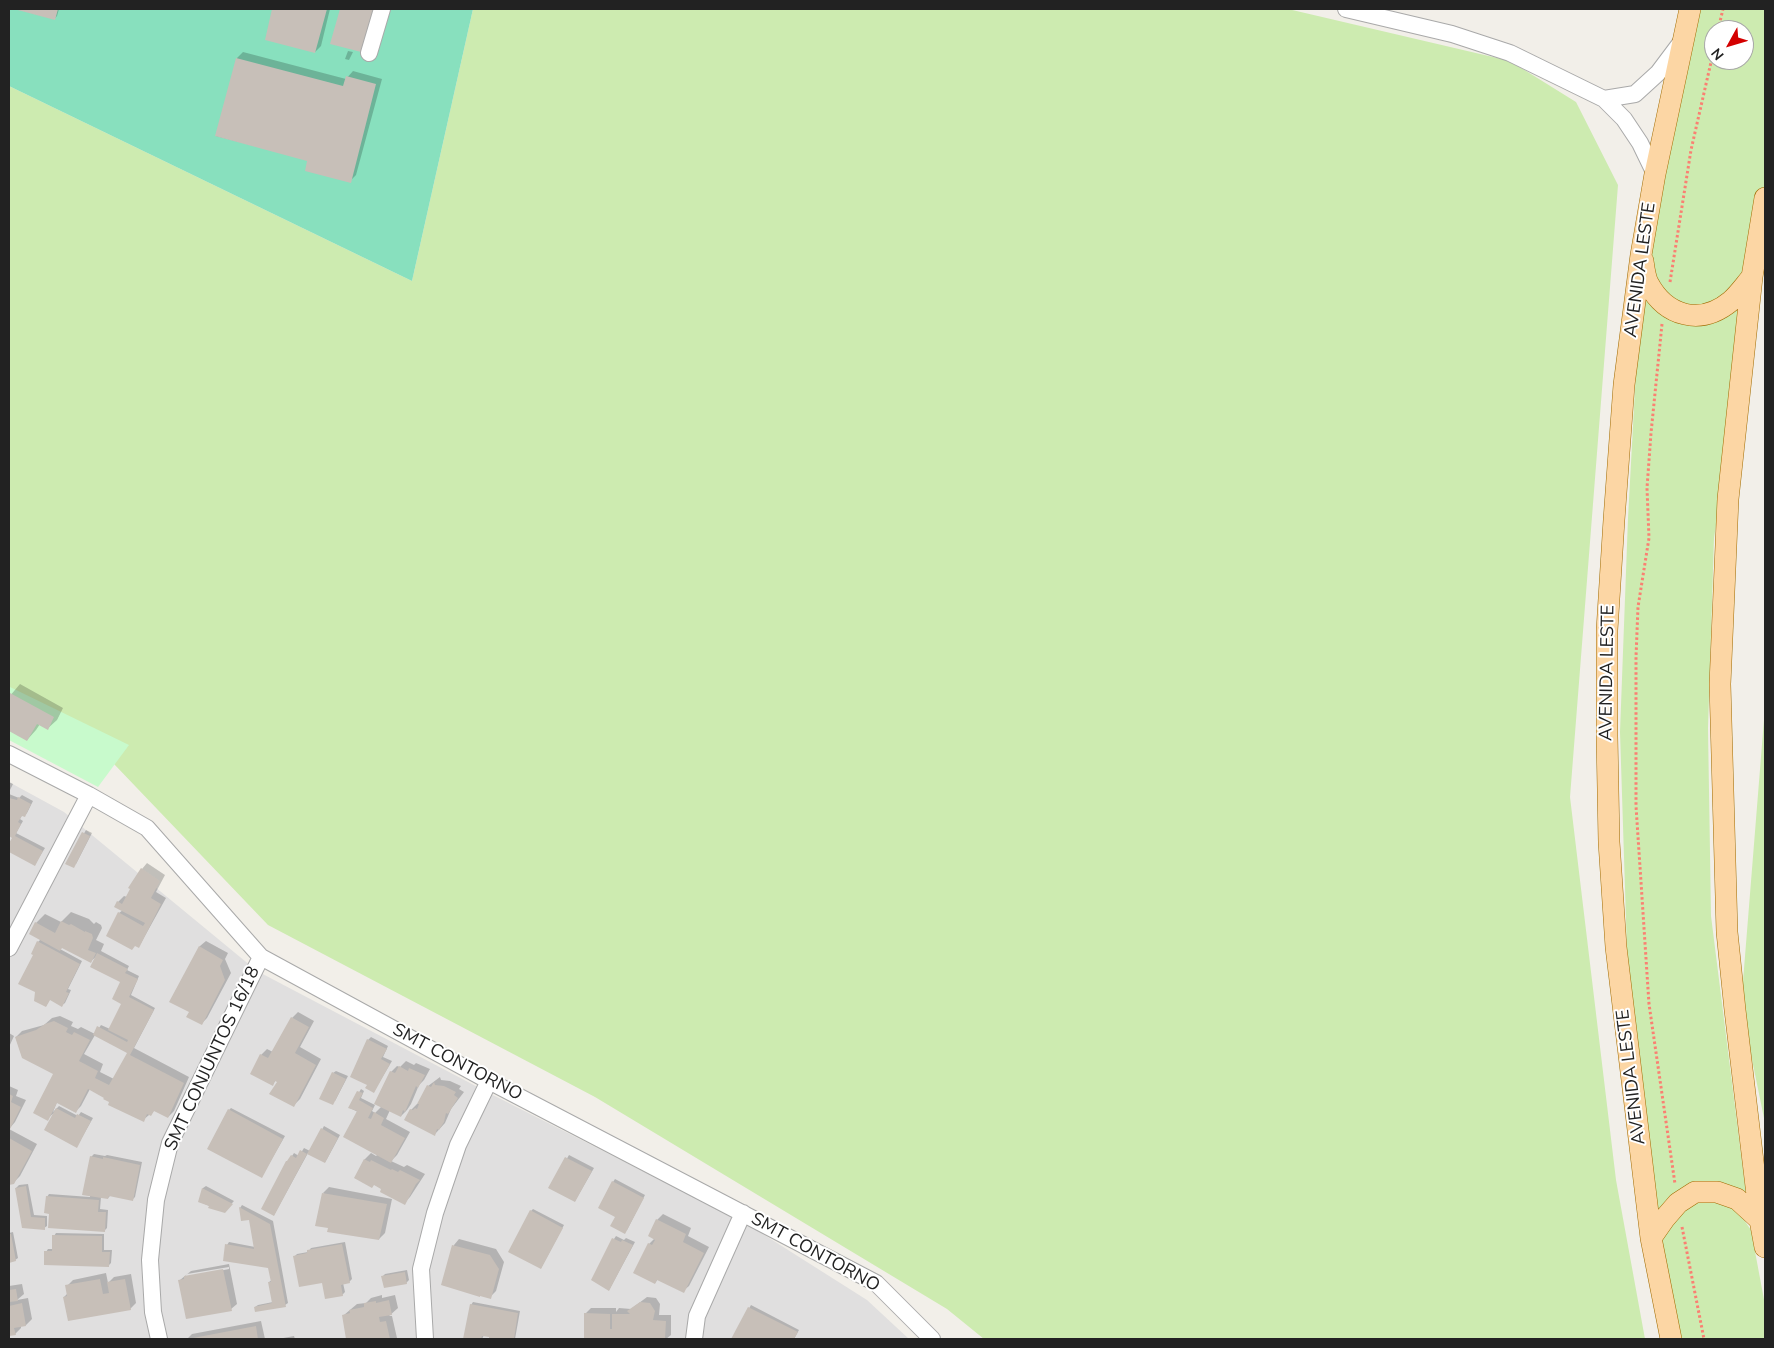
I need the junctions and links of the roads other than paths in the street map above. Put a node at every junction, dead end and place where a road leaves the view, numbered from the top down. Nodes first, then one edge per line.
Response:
1 (382, 9) edge
2 (1346, 9) edge
3 (1690, 9) edge
4 (1684, 37) junction
5 (369, 53) dead end
6 (1604, 99) junction
7 (1655, 174) junction
8 (1765, 198) edge
9 (1641, 255) junction
10 (1752, 277) junction
11 (9, 754) edge
12 (89, 795) junction
13 (9, 948) edge
14 (261, 957) junction
15 (489, 1081) junction
16 (743, 1213) junction
17 (1760, 1220) junction
18 (1651, 1238) junction
19 (1765, 1247) edge
20 (159, 1339) edge
21 (425, 1339) edge
22 (694, 1339) edge
23 (932, 1339) edge
24 (1671, 1339) edge

1 - 5 street
2 - 6 street
3 - 4 main road, AVENIDA LESTE
4 - 6 street
4 - 7 main road, AVENIDA LESTE
6 - 7 street
7 - 9 main road, AVENIDA LESTE
8 - 10 main road
9 - 10 main road
9 - 18 main road, AVENIDA LESTE
10 - 17 main road
11 - 12 street, SMT CONTORNO
12 - 13 street
12 - 14 street, SMT CONTORNO
14 - 15 street, SMT CONTORNO
14 - 20 street, SMT CONJUNTOS 16/18
15 - 16 street, SMT CONTORNO
15 - 21 street
16 - 22 street
16 - 23 street, SMT CONTORNO
17 - 18 main road
17 - 19 main road
18 - 24 main road, AVENIDA LESTE

